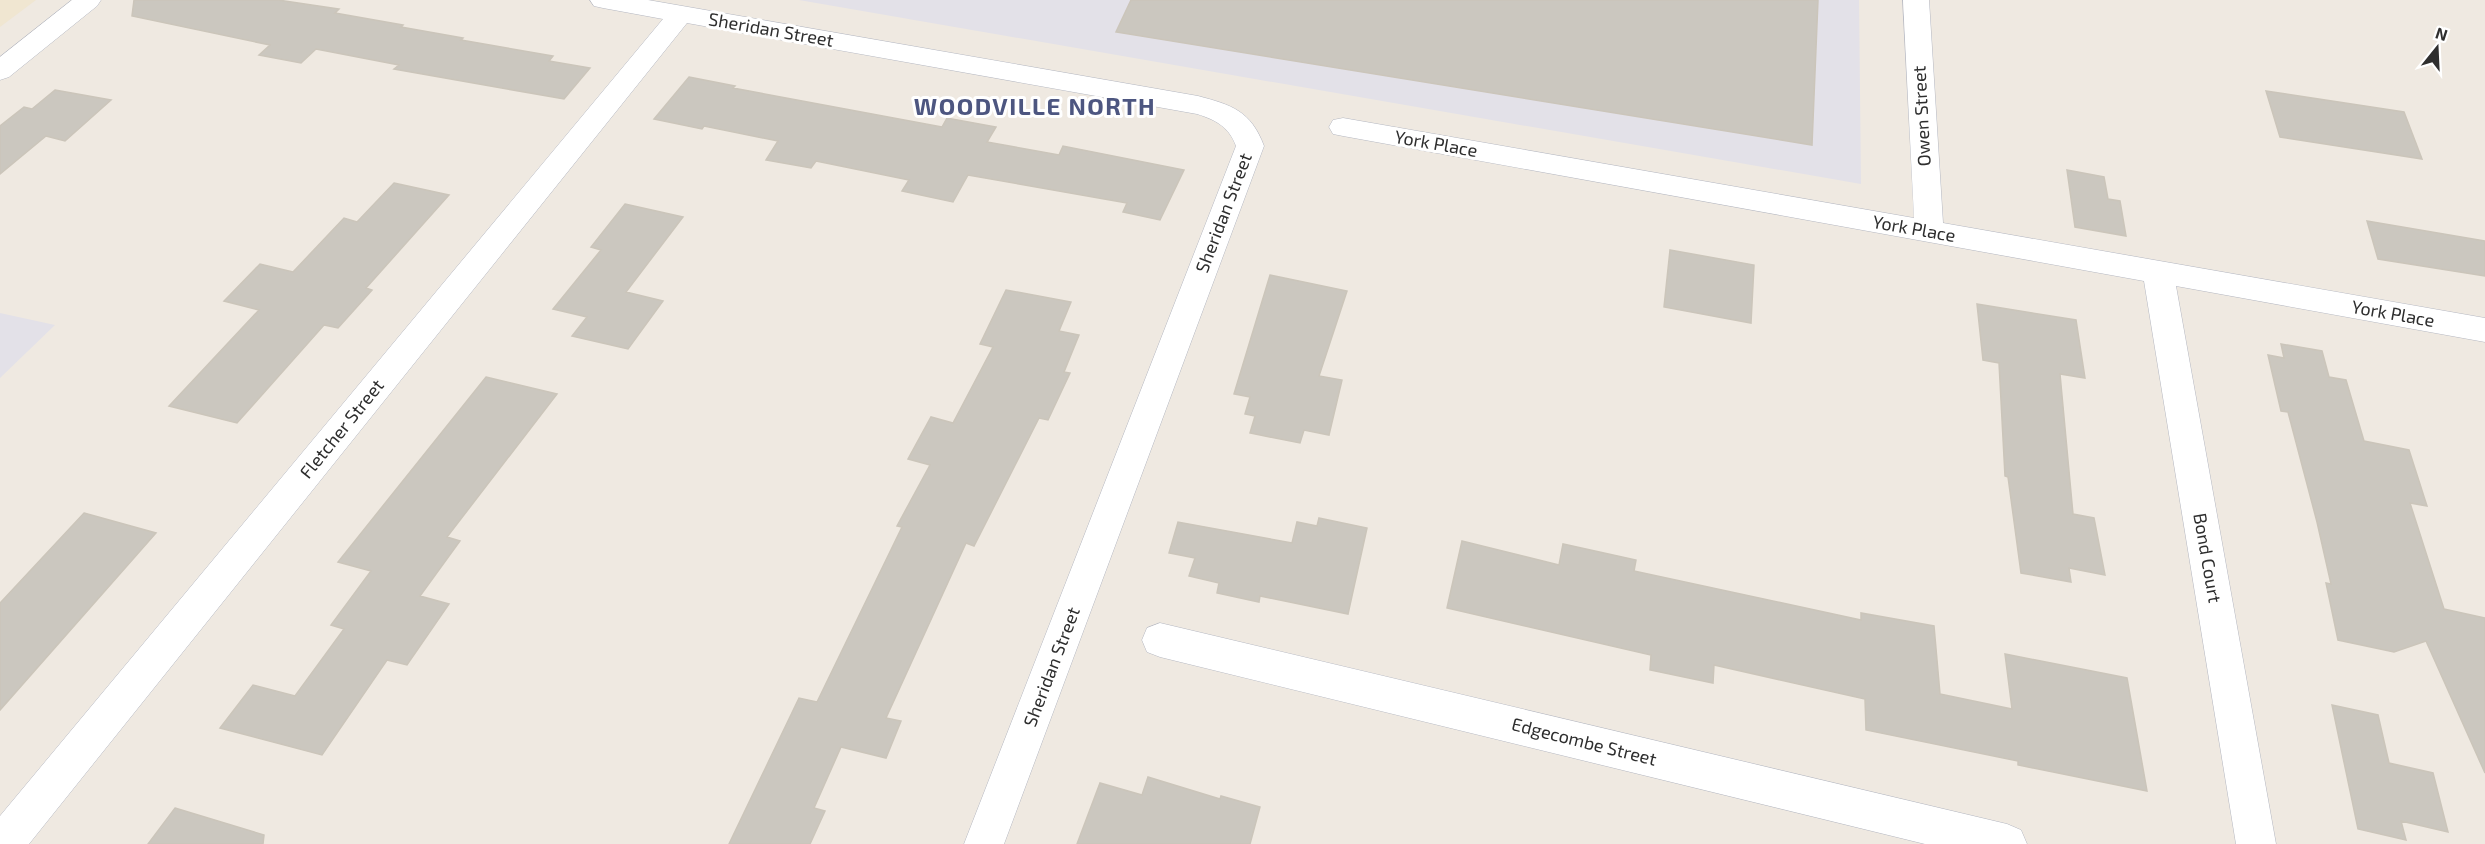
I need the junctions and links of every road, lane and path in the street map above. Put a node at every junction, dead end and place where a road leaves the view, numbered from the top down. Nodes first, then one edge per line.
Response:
1 (88, 0) edge
2 (603, 0) edge
3 (1916, 0) edge
4 (681, 14) junction
5 (0, 70) edge
6 (1343, 127) dead end
7 (1929, 232) junction
8 (2158, 272) junction
9 (2485, 330) edge
10 (1160, 640) dead end
11 (3, 844) edge
12 (984, 844) edge
13 (2007, 844) edge
14 (2256, 844) edge

1 - 5 street
2 - 4 street, Sheridan Street
3 - 7 street, Owen Street
4 - 11 street, Fletcher Street
4 - 12 street, Sheridan Street
6 - 7 street, York Place
7 - 8 street, York Place
8 - 9 street, York Place
8 - 14 street, Bond Court
10 - 13 street, Edgecombe Street

